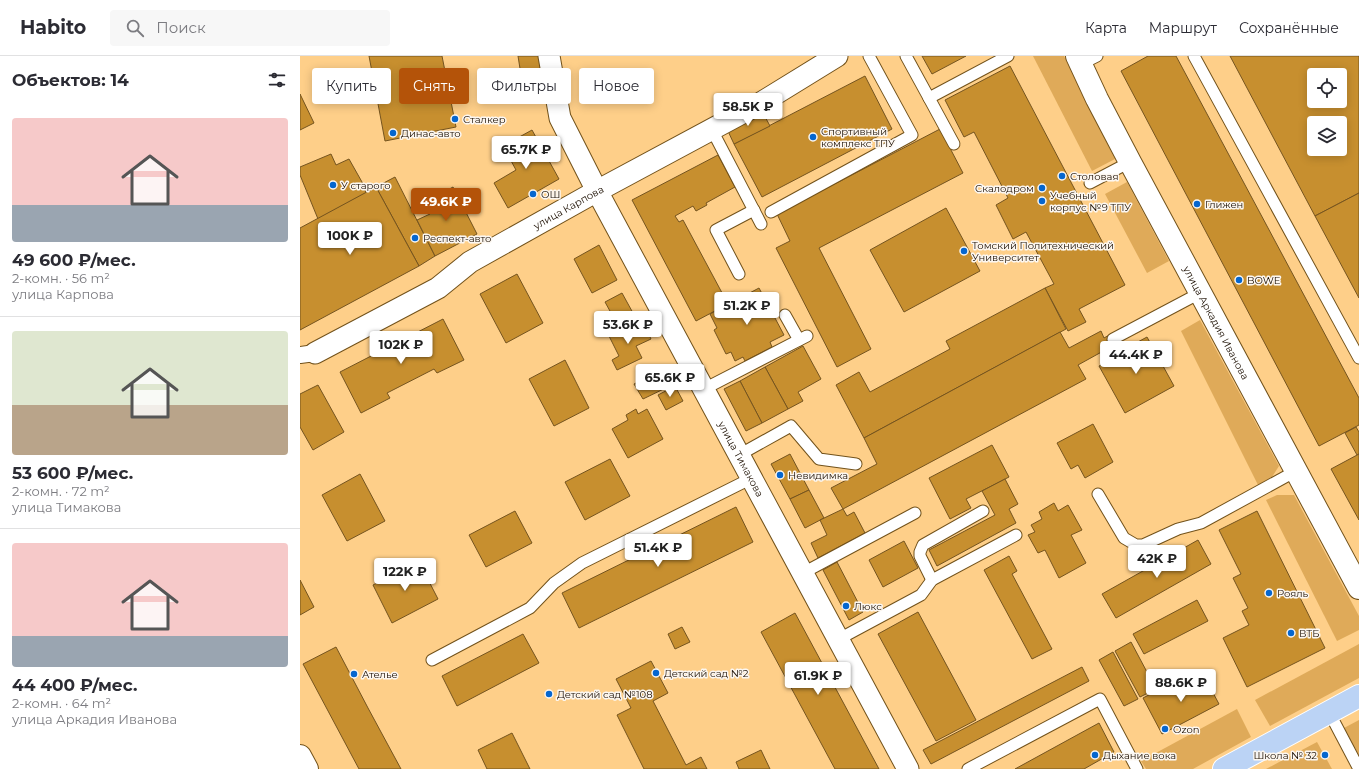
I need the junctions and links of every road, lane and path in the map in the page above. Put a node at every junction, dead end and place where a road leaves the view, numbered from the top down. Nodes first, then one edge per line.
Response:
1 (549, 56) edge
2 (838, 56) edge
3 (869, 56) edge
4 (906, 56) edge
5 (1008, 56) edge
6 (1194, 56) edge
7 (1085, 59) edge
8 (929, 98) junction
9 (712, 130) junction
10 (954, 144) dead end
11 (1130, 162) junction
12 (1090, 183) dead end
13 (597, 191) junction
14 (754, 210) junction
15 (771, 212) dead end
16 (762, 224) dead end
17 (739, 274) dead end
18 (1200, 293) junction
19 (785, 315) dead end
20 (1113, 339) dead end
21 (308, 354) edge
22 (1359, 358) edge
23 (704, 389) junction
24 (739, 455) junction
25 (856, 464) dead end
26 (1296, 471) junction
27 (752, 478) junction
28 (1098, 494) dead end
29 (983, 511) dead end
30 (915, 513) dead end
31 (1016, 535) dead end
32 (803, 573) junction
33 (932, 580) junction
34 (1359, 588) edge
35 (838, 639) junction
36 (432, 660) dead end
37 (1359, 696) edge
38 (1329, 712) junction
39 (300, 756) edge
40 (307, 769) edge
41 (908, 769) edge
42 (968, 769) edge
43 (1137, 769) edge
44 (1224, 769) edge
45 (1359, 769) edge

1 - 13 street, улица Тимакова
2 - 9 street, улица Карпова
3 - 15 lane
4 - 8 lane
5 - 8 lane
6 - 22 lane
7 - 11 street, улица Аркадия Иванова
8 - 10 lane
9 - 13 street, улица Карпова
9 - 14 lane
11 - 12 lane
11 - 18 street, улица Аркадия Иванова
13 - 21 street, улица Карпова
13 - 23 street, улица Тимакова
14 - 16 lane
14 - 17 lane
18 - 20 lane
18 - 26 street, улица Аркадия Иванова
19 - 23 lane
23 - 24 street, улица Тимакова
24 - 25 lane
24 - 27 street, улица Тимакова
26 - 28 lane
26 - 34 street, улица Аркадия Иванова
27 - 32 street, улица Тимакова
27 - 36 lane
29 - 33 lane
30 - 32 lane
31 - 33 lane
32 - 35 street, улица Тимакова
33 - 35 lane
35 - 41 street, улица Тимакова
37 - 38 main road
38 - 44 main road
38 - 45 lane
39 - 40 street
42 - 43 lane

